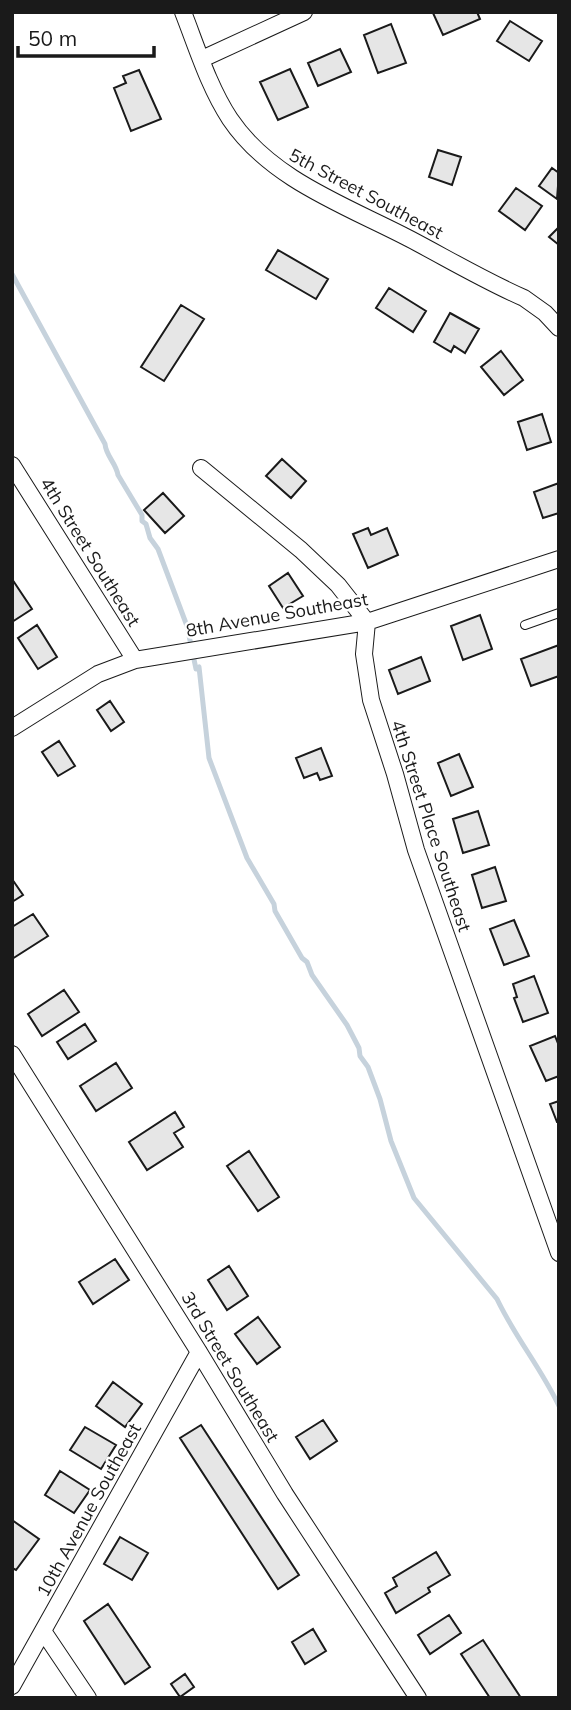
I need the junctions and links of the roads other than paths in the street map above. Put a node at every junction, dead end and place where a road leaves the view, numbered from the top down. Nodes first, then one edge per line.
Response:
1 (183, 12) edge
2 (304, 12) edge
3 (202, 59) junction
4 (559, 328) edge
5 (12, 465) edge
6 (201, 468) dead end
7 (559, 559) edge
8 (559, 613) edge
9 (367, 622) junction
10 (525, 625) dead end
11 (135, 660) junction
12 (12, 728) edge
13 (12, 1054) edge
14 (559, 1253) edge
15 (199, 1352) junction
16 (43, 1631) junction
17 (12, 1686) edge
18 (88, 1698) edge
19 (418, 1698) edge

1 - 3 street, 5th Street Southeast
2 - 3 street
3 - 4 street, 5th Street Southeast
5 - 11 street, 4th Street Southeast
6 - 9 street
7 - 9 street, 8th Avenue Southeast
8 - 10 lane
9 - 11 street, 8th Avenue Southeast
9 - 14 street, 4th Street Place Southeast
11 - 12 street, 8th Avenue Southeast
13 - 15 street, 3rd Street Southeast
15 - 16 street, 10th Avenue Southeast
15 - 19 street, 3rd Street Southeast
16 - 17 street, 10th Avenue Southeast
16 - 18 street

